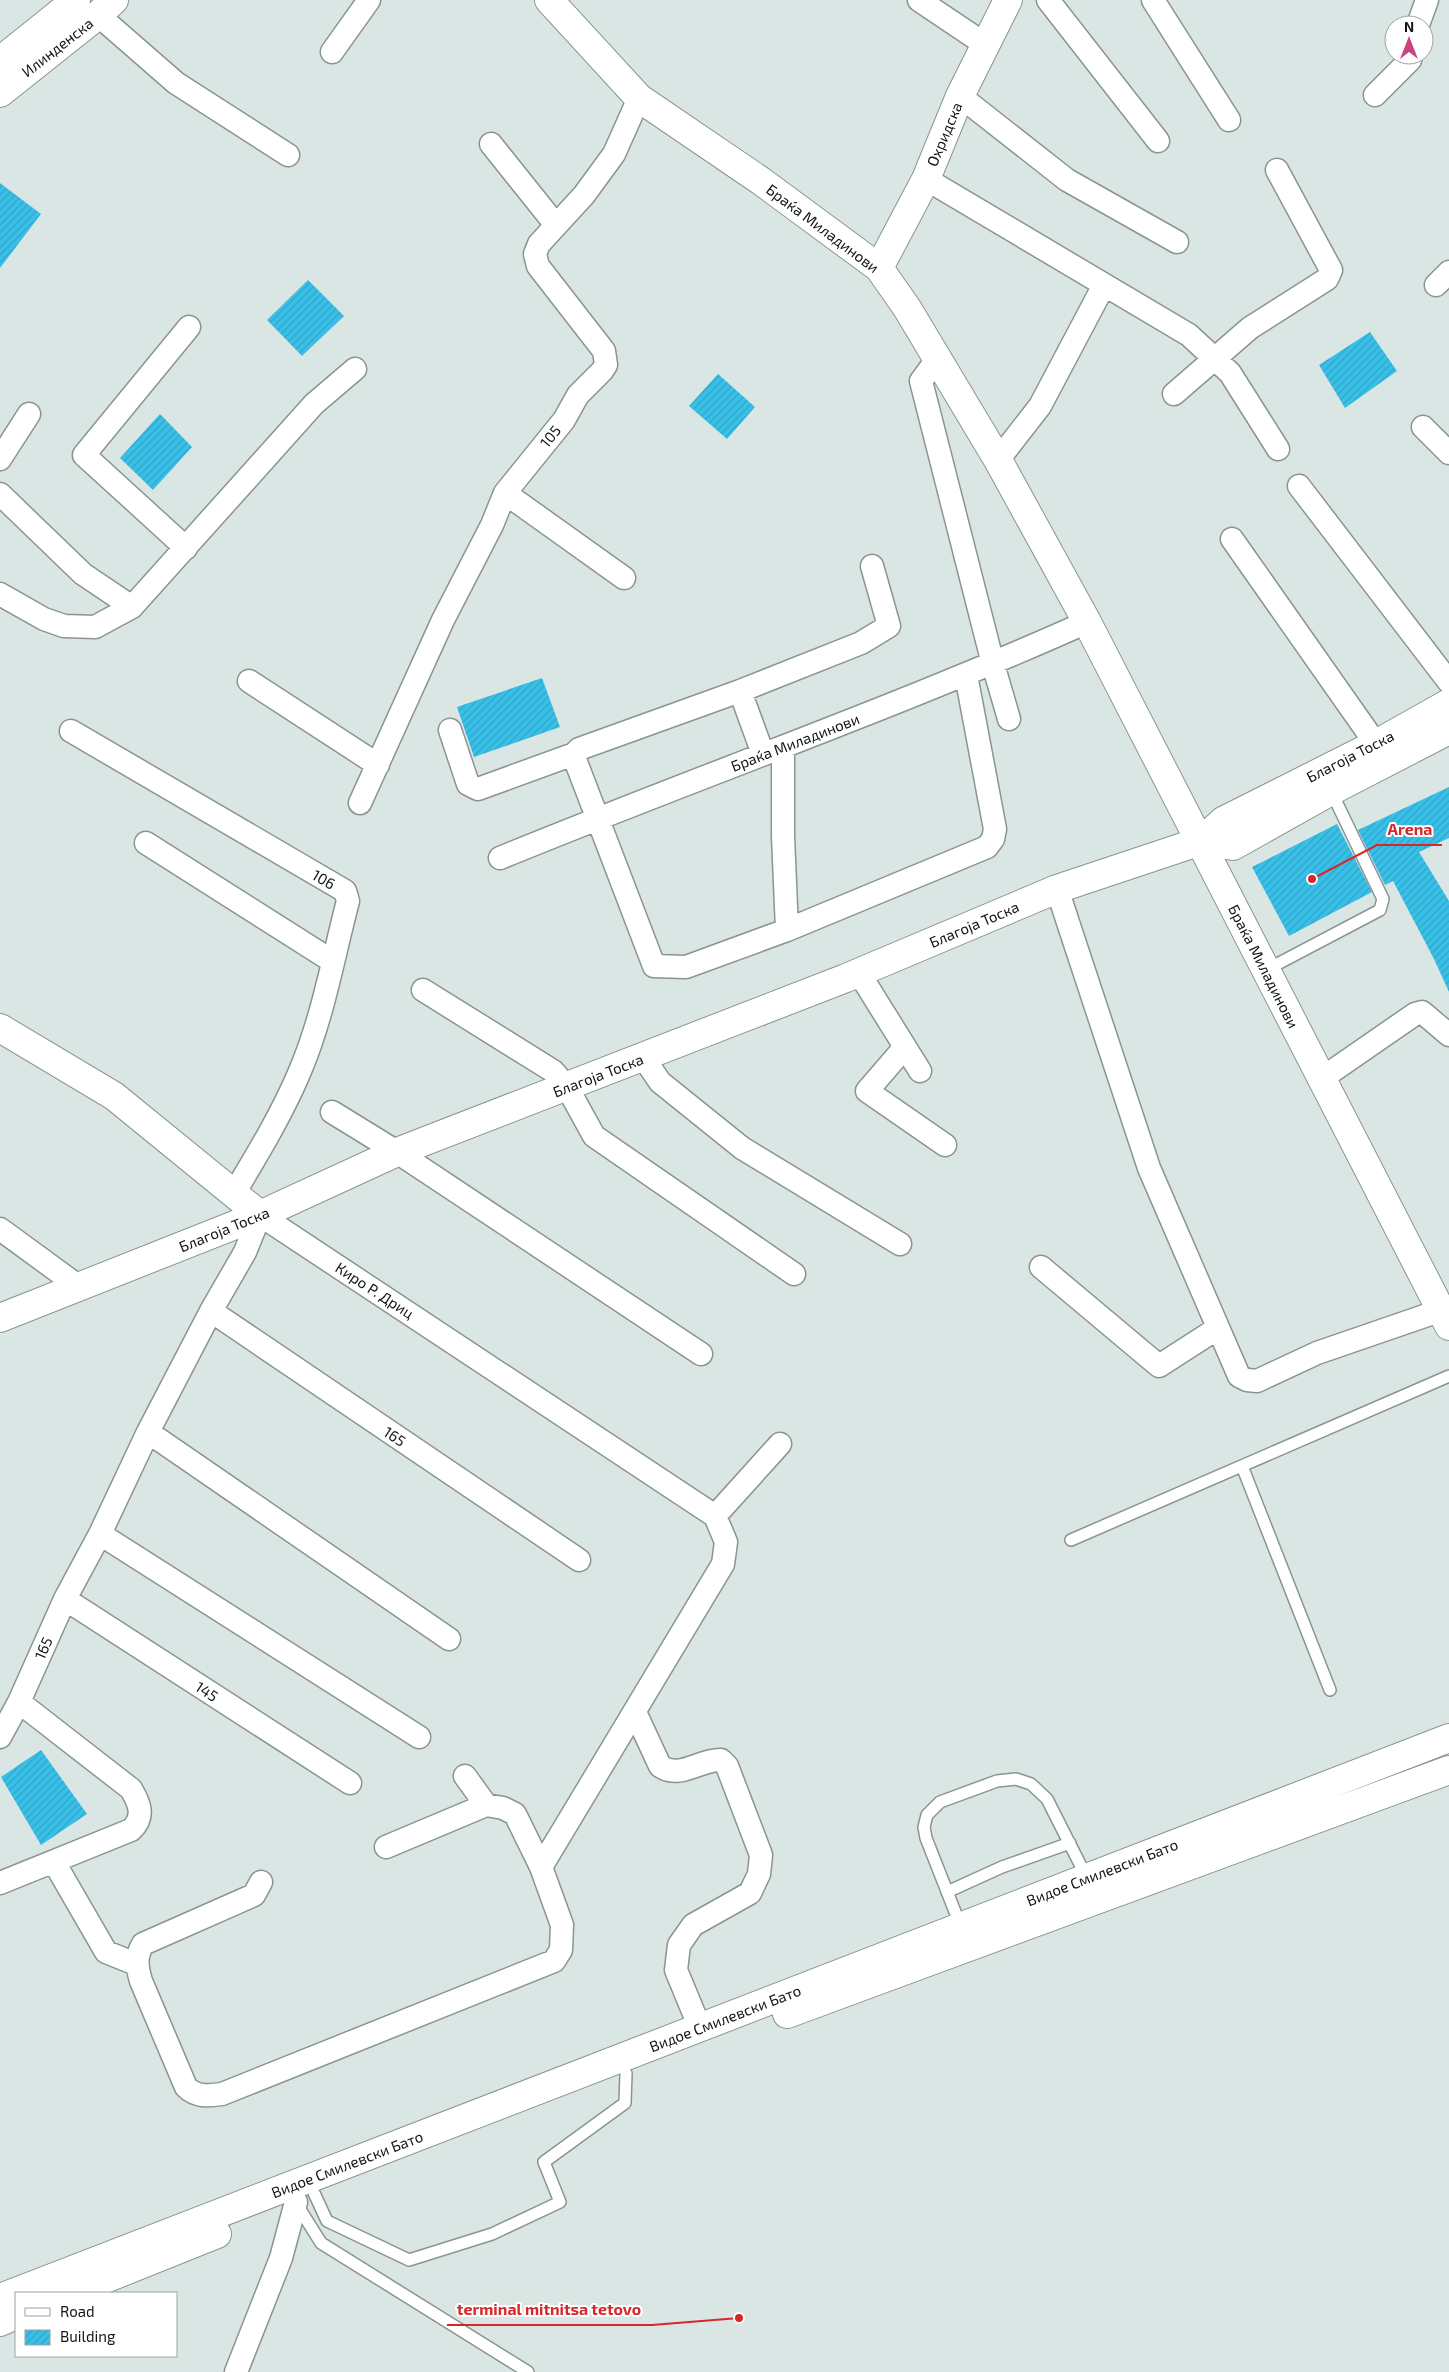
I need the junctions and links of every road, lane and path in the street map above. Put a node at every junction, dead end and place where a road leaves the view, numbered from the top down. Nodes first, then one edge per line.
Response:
1 (369, 0) edge
2 (549, 0) edge
3 (919, 0) edge
4 (1008, 0) edge
5 (1048, 0) edge
6 (1153, 0) edge
7 (1427, 0) edge
8 (96, 5) edge
9 (1422, 15) edge
10 (986, 45) junction
11 (332, 52) dead end
12 (0, 61) edge
13 (1405, 65) edge
14 (0, 93) edge
15 (1375, 95) dead end
16 (960, 96) junction
17 (638, 98) junction
18 (1229, 120) dead end
19 (1158, 141) dead end
20 (491, 144) dead end
21 (288, 155) dead end
22 (1277, 170) dead end
23 (926, 179) junction
24 (555, 224) junction
25 (1177, 242) dead end
26 (879, 268) junction
27 (1104, 285) junction
28 (189, 327) dead end
29 (938, 358) junction
30 (1216, 360) junction
31 (355, 369) dead end
32 (1174, 394) dead end
33 (29, 414) dead end
34 (1423, 427) dead end
35 (1278, 449) dead end
36 (1449, 453) edge
37 (0, 460) edge
38 (998, 460) junction
39 (1299, 486) dead end
40 (506, 493) junction
41 (0, 494) edge
42 (1232, 539) dead end
43 (186, 548) junction
44 (872, 566) dead end
45 (624, 578) dead end
46 (0, 594) edge
47 (132, 607) junction
48 (1087, 622) junction
49 (993, 664) junction
50 (966, 674) junction
51 (248, 681) dead end
52 (1449, 682) edge
53 (740, 691) junction
54 (1449, 703) edge
55 (1009, 719) dead end
56 (450, 730) dead end
57 (1449, 730) edge
58 (71, 731) dead end
59 (1376, 744) junction
60 (773, 750) junction
61 (574, 754) junction
62 (378, 765) junction
63 (1331, 791) junction
64 (360, 803) dead end
65 (597, 818) junction
66 (1201, 841) junction
67 (146, 843) dead end
68 (500, 858) dead end
69 (1057, 888) junction
70 (787, 930) junction
71 (332, 961) junction
72 (1266, 970) junction
73 (859, 973) junction
74 (423, 990) dead end
75 (0, 1028) edge
76 (1449, 1035) edge
77 (905, 1047) junction
78 (643, 1057) junction
79 (920, 1071) dead end
80 (1321, 1079) junction
81 (567, 1087) junction
82 (332, 1112) dead end
83 (945, 1145) dead end
84 (398, 1152) junction
85 (233, 1195) junction
86 (260, 1215) junction
87 (0, 1229) edge
88 (900, 1244) dead end
89 (1041, 1267) dead end
90 (794, 1274) dead end
91 (78, 1286) junction
92 (211, 1311) junction
93 (0, 1318) edge
94 (1445, 1318) edge
95 (1218, 1328) junction
96 (701, 1354) dead end
97 (1449, 1376) edge
98 (148, 1432) junction
99 (780, 1444) dead end
100 (1242, 1466) junction
101 (715, 1516) junction
102 (100, 1534) junction
103 (1071, 1540) dead end
104 (579, 1560) dead end
105 (65, 1599) junction
106 (449, 1639) dead end
107 (1330, 1690) dead end
108 (19, 1702) junction
109 (634, 1712) junction
110 (0, 1737) edge
111 (420, 1737) dead end
112 (1449, 1738) edge
113 (1449, 1770) edge
114 (465, 1776) dead end
115 (350, 1783) dead end
116 (486, 1806) junction
117 (1070, 1844) junction
118 (386, 1847) dead end
119 (54, 1862) junction
120 (541, 1867) junction
121 (1087, 1878) junction
122 (261, 1882) dead end
123 (0, 1883) edge
124 (947, 1892) junction
125 (961, 1927) junction
126 (136, 1964) junction
127 (700, 2028) junction
128 (626, 2073) junction
129 (305, 2198) junction
130 (15, 2292) edge
131 (16, 2292) edge
132 (72, 2292) edge
133 (0, 2298) edge
134 (15, 2315) edge
135 (0, 2322) edge
136 (236, 2372) edge
137 (528, 2372) edge

1 - 11 street
2 - 17 street, Браќа Миладинови
3 - 10 street
4 - 10 street, Охридска
5 - 19 street
6 - 18 street
7 - 9 street
8 - 12 street, Илинденска
8 - 14 street, Илинденска
8 - 21 street
10 - 16 street, Охридска
13 - 15 street
16 - 23 street, Охридска
16 - 25 street
17 - 24 street, 105
17 - 26 street, Браќа Миладинови
20 - 24 street
22 - 30 street
23 - 26 street, Охридска
23 - 27 street
24 - 40 street, 105
26 - 29 street, Браќа Миладинови
27 - 30 street
27 - 38 street
28 - 43 street
29 - 38 street, Браќа Миладинови
29 - 49 street
30 - 32 street
30 - 35 street
31 - 43 street
33 - 37 street
34 - 36 street
38 - 48 street, Браќа Миладинови
39 - 52 street
40 - 45 street
40 - 62 street, 105
41 - 47 street
42 - 59 street
43 - 47 street
44 - 53 street
46 - 47 street
48 - 49 street, Браќа Миладинови
48 - 66 street, Браќа Миладинови
49 - 50 street, Браќа Миладинови
49 - 55 street
50 - 60 street, Браќа Миладинови
50 - 70 street
51 - 62 street
53 - 60 street
53 - 61 street
54 - 59 street, Благоја Тоска
56 - 61 street
57 - 63 street, Благоја Тоска
58 - 71 street, 106
59 - 66 street, Благоја Тоска
60 - 65 street, Браќа Миладинови
60 - 70 street
61 - 65 street
62 - 64 street, 105
63 - 66 street, Благоја Тоска
63 - 72 lane
65 - 68 street, Браќа Миладинови
65 - 70 street
66 - 69 street, Благоја Тоска
66 - 72 street, Браќа Миладинови
67 - 71 street
69 - 73 street, Благоја Тоска
69 - 95 street, Браќа Миладинови
71 - 85 street, 106
72 - 80 street, Браќа Миладинови
73 - 77 street
73 - 78 street, Благоја Тоска
74 - 81 street
75 - 85 street, Киро Р. Дриц
76 - 80 street
77 - 79 street
77 - 83 street
78 - 81 street, Благоја Тоска
78 - 88 street
80 - 94 street, Браќа Миладинови
81 - 84 street, Благоја Тоска
81 - 90 street
82 - 84 street
84 - 86 street, Благоја Тоска
84 - 96 street
85 - 86 street, Киро Р. Дриц
86 - 91 street, Благоја Тоска
86 - 92 street, 165
86 - 101 street, Киро Р. Дриц
87 - 91 street
89 - 95 street
91 - 93 street, Благоја Тоска
92 - 98 street, 165
92 - 104 street, 165
94 - 95 street, Браќа Миладинови
97 - 100 lane
98 - 102 street, 165
98 - 106 street
99 - 101 street
100 - 103 lane
100 - 107 lane
101 - 109 street
102 - 105 street, 165
102 - 111 street
105 - 108 street, 165
105 - 115 street, 145
108 - 110 street, 165
108 - 119 street
109 - 120 street
109 - 127 street
112 - 121 street, Видое Смилевски Бато
113 - 128 street, Видое Смилевски Бато
114 - 116 street
116 - 118 street
116 - 120 street
117 - 121 lane
117 - 124 lane
117 - 124 lane
119 - 123 street
119 - 126 street
120 - 126 street
121 - 125 street, Видое Смилевски Бато
122 - 126 street
124 - 125 lane
125 - 127 street, Видое Смилевски Бато
127 - 131 street, Видое Смилевски Бато
128 - 129 street, Видое Смилевски Бато
128 - 129 lane
129 - 132 street, Видое Смилевски Бато
129 - 136 street
129 - 137 lane
130 - 133 street, Видое Смилевски Бато
134 - 135 street

